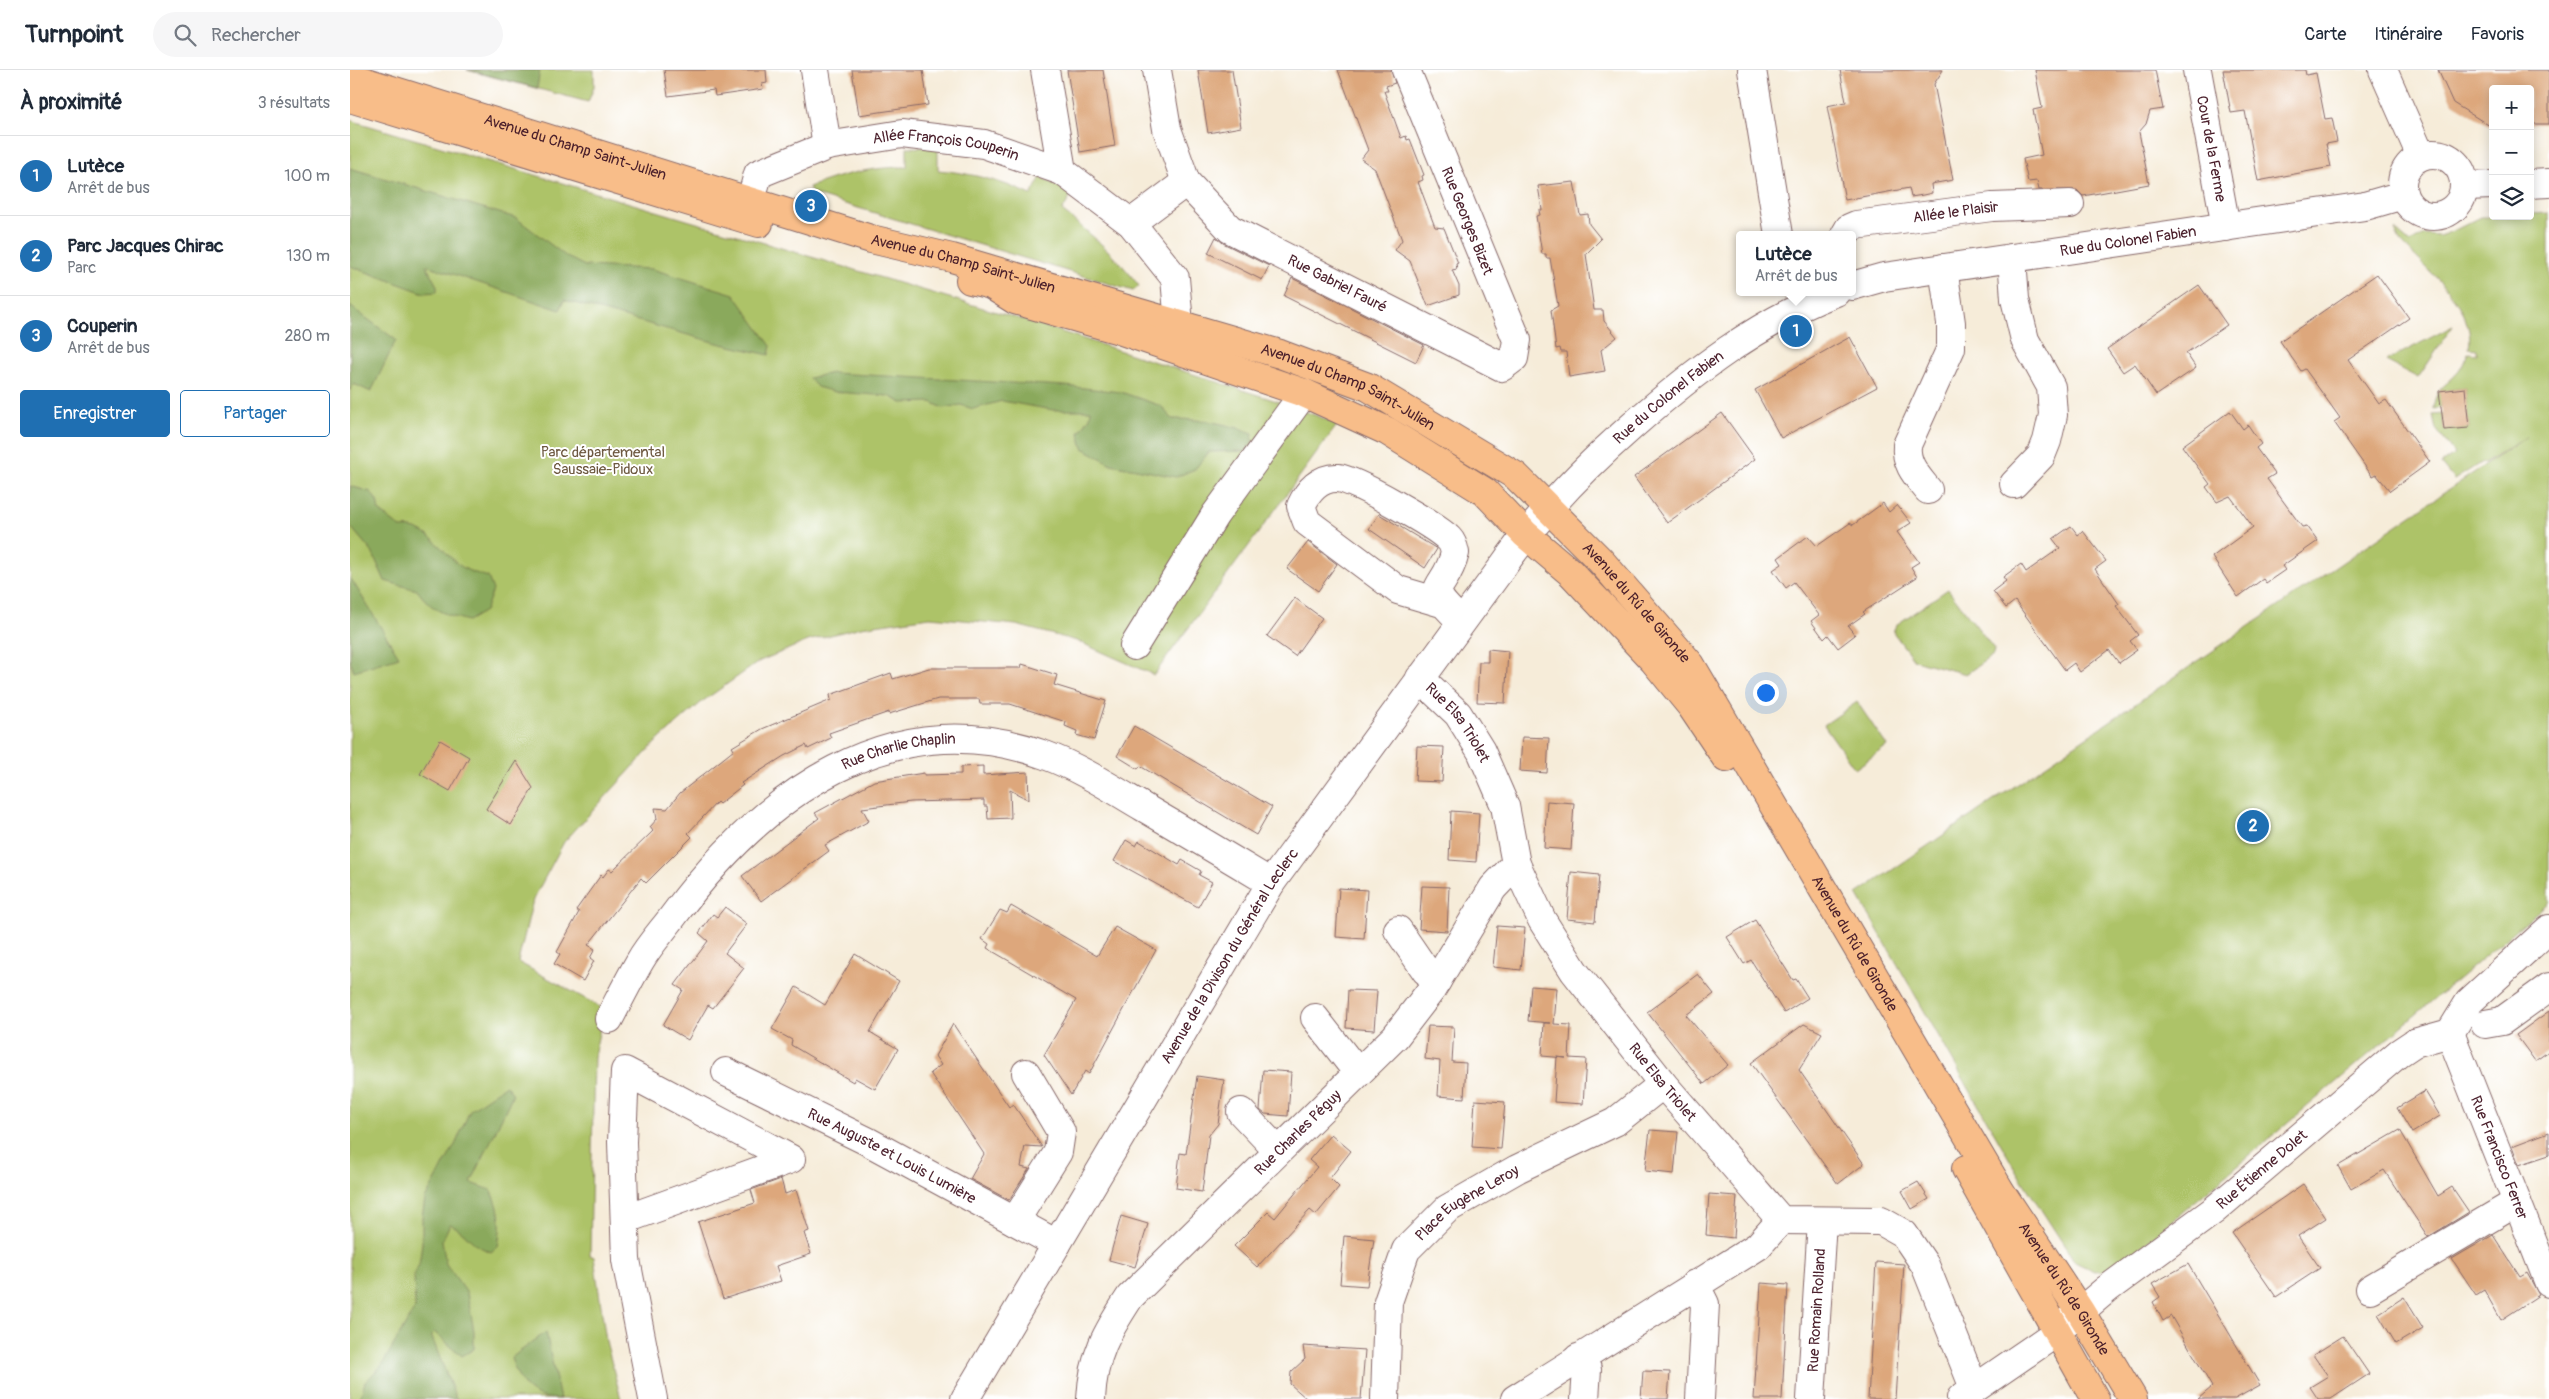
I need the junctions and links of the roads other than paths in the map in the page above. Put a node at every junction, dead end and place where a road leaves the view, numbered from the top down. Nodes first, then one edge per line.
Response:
1 (816, 70) edge
2 (1045, 70) edge
3 (1157, 70) edge
4 (1406, 70) edge
5 (1752, 70) edge
6 (2197, 70) edge
7 (2383, 70) edge
8 (350, 77) edge
9 (350, 98) edge
10 (827, 146) junction
11 (2421, 156) junction
12 (1062, 171) junction
13 (1186, 182) junction
14 (2549, 183) edge
15 (2534, 184) edge
16 (2489, 185) edge
17 (2465, 186) junction
18 (2404, 195) junction
19 (751, 200) junction
20 (2070, 204) dead end
21 (1130, 223) junction
22 (2226, 227) junction
23 (1778, 231) edge
24 (1847, 231) edge
25 (799, 235) junction
26 (2012, 258) junction
27 (1943, 268) junction
28 (1856, 285) edge
29 (1814, 296) edge
30 (1798, 299) edge
31 (1179, 324) junction
32 (1151, 340) junction
33 (1502, 367) joint
34 (1304, 393) junction
35 (2014, 484) dead end
36 (1928, 490) dead end
37 (1548, 508) junction
38 (1525, 534) junction
39 (1452, 612) junction
40 (1134, 646) dead end
41 (1420, 678) junction
42 (1516, 864) junction
43 (1271, 883) junction
44 (2549, 929) edge
45 (1398, 930) dead end
46 (1437, 981) junction
47 (2549, 987) edge
48 (1315, 1018) dead end
49 (609, 1019) dead end
50 (2485, 1024) dead end
51 (2450, 1032) junction
52 (726, 1072) dead end
53 (1358, 1072) junction
54 (1026, 1073) dead end
55 (1663, 1084) junction
56 (1241, 1112) dead end
57 (1278, 1151) junction
58 (2517, 1202) junction
59 (626, 1220) junction
60 (1780, 1220) junction
61 (1015, 1221) junction
62 (1822, 1221) junction
63 (1057, 1244) junction
64 (2549, 1283) edge
65 (1695, 1284) junction
66 (2370, 1288) dead end
67 (2080, 1311) junction
68 (2056, 1332) junction
69 (1578, 1358) junction
70 (1967, 1394) edge
71 (653, 1399) edge
72 (965, 1399) edge
73 (1090, 1399) edge
74 (1385, 1399) edge
75 (1515, 1399) edge
76 (1585, 1399) edge
77 (1700, 1399) edge
78 (1811, 1399) edge
79 (2095, 1399) edge
80 (2133, 1399) edge

1 - 10 street
2 - 12 street
3 - 13 street, Rue Gabriel Fauré
4 - 33 street, Rue Georges Bizet
5 - 23 street
6 - 22 street, Cour de la Ferme
7 - 11 street
8 - 19 main road, Avenue du Champ Saint-Julien
9 - 25 main road, Avenue du Champ Saint-Julien
10 - 12 street, Allée François Couperin
10 - 19 street, Allée François Couperin
11 - 17 street
11 - 18 street
12 - 21 street, Allée François Couperin
13 - 21 street
13 - 33 street, Rue Gabriel Fauré
14 - 15 street
16 - 17 street
17 - 18 street
18 - 22 street, Rue du Colonel Fabien
19 - 25 main road
19 - 31 main road, Avenue du Champ Saint-Julien
20 - 24 street, Allée le Plaisir
21 - 31 street, Allée François Couperin
22 - 26 street, Rue du Colonel Fabien
25 - 32 main road, Avenue du Champ Saint-Julien
26 - 27 street, Rue du Colonel Fabien
26 - 35 street
27 - 28 street, Rue du Colonel Fabien
27 - 36 street
29 - 30 street, Rue du Colonel Fabien
30 - 37 street, Rue du Colonel Fabien
31 - 32 main road
31 - 37 main road, Avenue du Champ Saint-Julien
32 - 34 main road, Avenue du Champ Saint-Julien
34 - 38 main road, Avenue du Champ Saint-Julien
34 - 40 street
37 - 38 street, Rue du Colonel Fabien
37 - 67 main road, Avenue du Rû de Gironde
38 - 39 street, Avenue de la Divison du Général Leclerc
38 - 68 main road, Avenue du Rû de Gironde
39 - 39 street
39 - 41 street, Avenue de la Divison du Général Leclerc
41 - 42 street, Rue Elsa Triolet
41 - 43 street, Avenue de la Divison du Général Leclerc
42 - 46 street, Rue Charles Péguy
42 - 55 street, Rue Elsa Triolet
43 - 49 street, Rue Charlie Chaplin
43 - 63 street, Avenue de la Divison du Général Leclerc
44 - 51 street
45 - 46 street
46 - 53 street, Rue Charles Péguy
47 - 50 street
48 - 53 street
51 - 58 street, Rue Francisco Ferrer
51 - 67 street, Rue Étienne Dolet
52 - 61 street, Rue Auguste et Louis Lumière
53 - 57 street, Rue Charles Péguy
54 - 61 street
55 - 60 street, Rue Elsa Triolet
55 - 74 street, Place Eugène Leroy
56 - 57 street
57 - 73 street, Rue Charles Péguy
58 - 64 street, Rue Francisco Ferrer
58 - 66 street
59 - 59 street
59 - 71 street
60 - 62 street
60 - 65 street
61 - 63 street, Rue Auguste et Louis Lumière
62 - 70 street
62 - 78 street, Rue Romain Rolland
63 - 72 street, Avenue de la Divison du Général Leclerc
65 - 69 street
65 - 77 street
67 - 68 street, Rue Étienne Dolet
67 - 80 main road, Avenue du Rû de Gironde
68 - 70 street, Rue Étienne Dolet
68 - 79 main road, Avenue du Rû de Gironde
69 - 75 street
69 - 76 street

